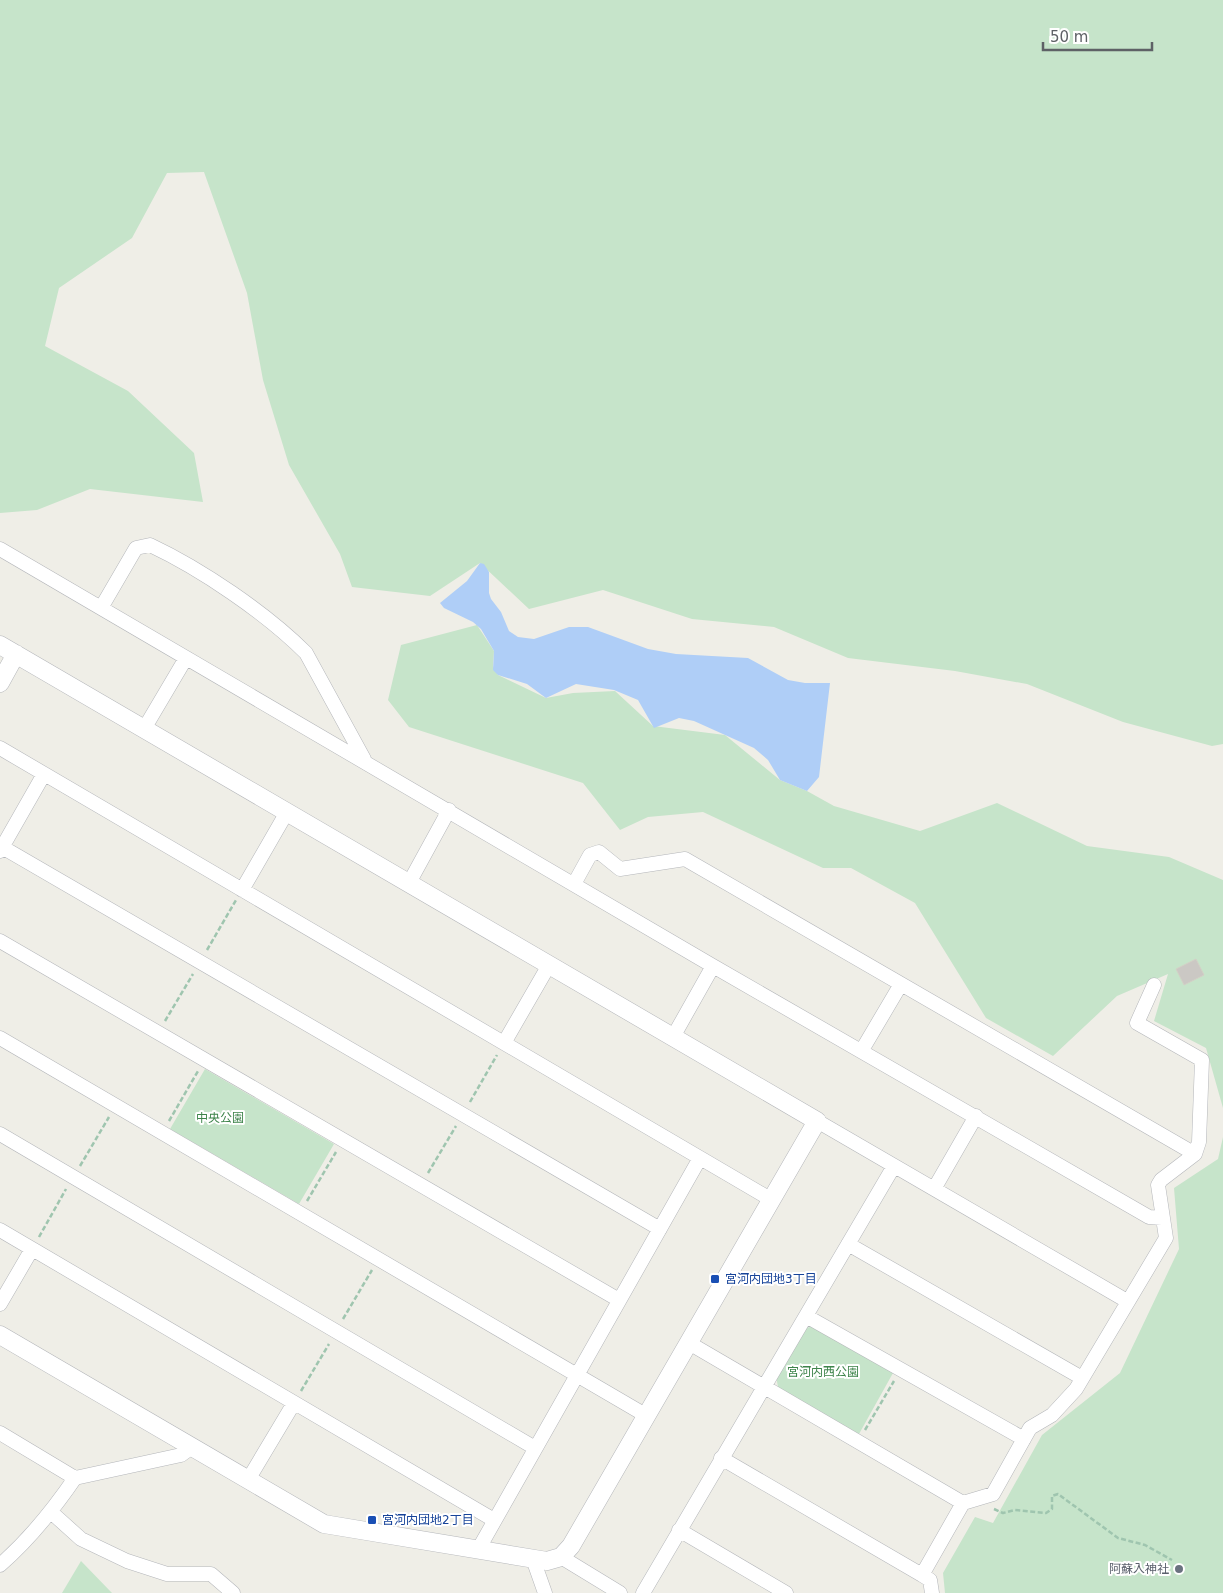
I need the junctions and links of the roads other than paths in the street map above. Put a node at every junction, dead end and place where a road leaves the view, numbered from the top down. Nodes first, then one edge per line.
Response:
1 (0, 549) edge
2 (101, 608) junction
3 (0, 645) edge
4 (16, 654) junction
5 (186, 658) junction
6 (0, 682) edge
7 (144, 729) junction
8 (0, 748) edge
9 (364, 760) junction
10 (44, 774) junction
11 (449, 810) junction
12 (287, 812) junction
13 (1, 849) edge
14 (409, 883) junction
15 (574, 884) junction
16 (242, 890) junction
17 (0, 941) edge
18 (549, 965) junction
19 (713, 966) junction
20 (901, 984) junction
21 (1154, 985) dead end
22 (673, 1037) junction
23 (0, 1038) edge
24 (504, 1043) junction
25 (862, 1050) junction
26 (976, 1116) junction
27 (818, 1121) junction
28 (0, 1134) edge
29 (1195, 1154) junction
30 (700, 1158) junction
31 (894, 1166) junction
32 (934, 1189) junction
33 (772, 1200) junction
34 (1162, 1218) junction
35 (660, 1229) junction
36 (0, 1230) edge
37 (848, 1244) junction
38 (32, 1249) junction
39 (619, 1300) junction
40 (1127, 1301) junction
41 (0, 1304) edge
42 (806, 1316) junction
43 (0, 1335) edge
44 (689, 1344) junction
45 (577, 1375) junction
46 (1082, 1378) junction
47 (764, 1387) junction
48 (294, 1403) junction
49 (647, 1416) junction
50 (0, 1433) edge
51 (1024, 1439) junction
52 (192, 1447) junction
53 (535, 1448) junction
54 (721, 1458) junction
55 (75, 1478) junction
56 (248, 1480) junction
57 (963, 1503) junction
58 (51, 1512) junction
59 (494, 1520) junction
60 (680, 1530) junction
61 (478, 1550) junction
62 (561, 1557) junction
63 (533, 1559) junction
64 (0, 1565) edge
65 (922, 1575) junction
66 (233, 1593) edge
67 (545, 1593) edge
68 (620, 1593) edge
69 (643, 1593) edge
70 (786, 1593) edge
71 (932, 1593) edge

1 - 2 street
2 - 5 street
2 - 9 street
3 - 4 street
4 - 6 street
4 - 7 street
5 - 7 street
5 - 9 street
7 - 12 street
8 - 10 street
9 - 11 street
10 - 13 street
10 - 16 street
11 - 14 street
11 - 15 street
12 - 14 street
12 - 16 street
13 - 35 street
14 - 18 street
15 - 19 street
15 - 20 street
16 - 24 street
17 - 39 street
18 - 22 street
18 - 24 street
19 - 22 street
19 - 25 street
20 - 25 street
20 - 29 street
21 - 29 street
22 - 27 street
23 - 45 street
24 - 30 street
25 - 26 street
26 - 32 street
26 - 34 street
27 - 31 street
27 - 33 street
28 - 53 street
29 - 34 street
30 - 33 street
30 - 35 street
31 - 32 street
31 - 37 street
32 - 40 street
33 - 44 street
34 - 40 street
35 - 39 street
36 - 38 street
37 - 42 street
37 - 46 street
38 - 41 street
38 - 48 street
39 - 45 street
40 - 46 street
42 - 47 street
42 - 51 street
43 - 52 street
44 - 47 street
44 - 49 street
45 - 49 street
45 - 53 street
46 - 51 street
47 - 54 street
47 - 57 street
48 - 56 street
48 - 59 street
49 - 62 street
50 - 55 street
51 - 57 street
52 - 55 street
52 - 56 street
53 - 59 street
54 - 60 street
54 - 65 street
55 - 58 street
56 - 61 street
57 - 65 street
58 - 64 street
58 - 66 street
59 - 61 street
60 - 69 street
60 - 70 street
61 - 63 street
62 - 63 street
62 - 68 street
63 - 67 street
65 - 71 street

